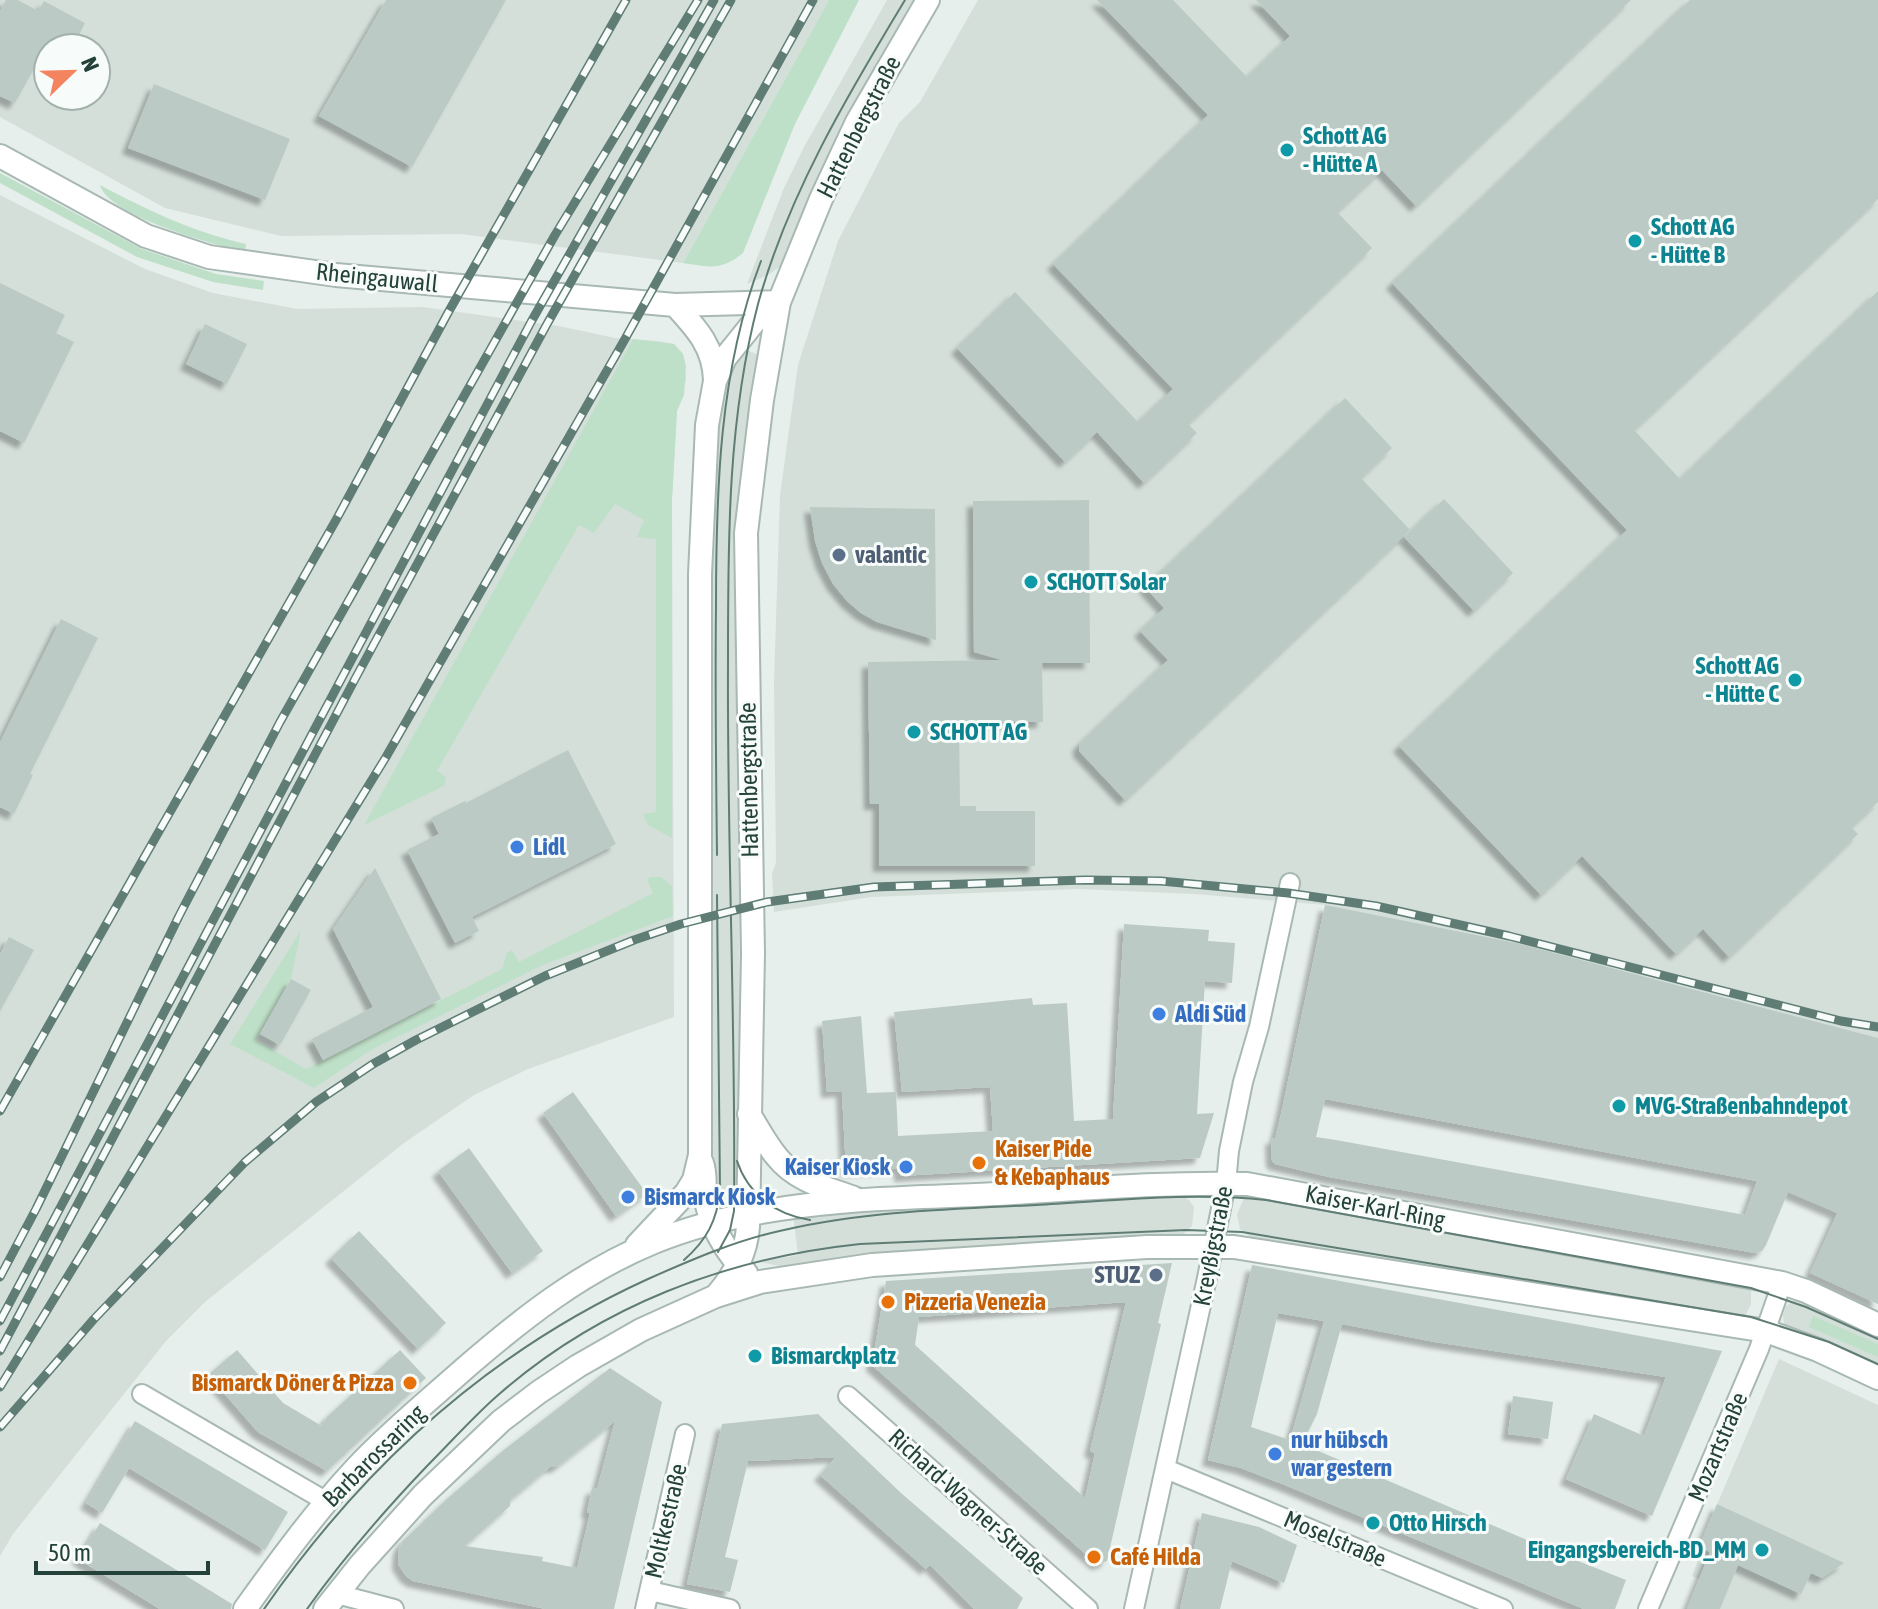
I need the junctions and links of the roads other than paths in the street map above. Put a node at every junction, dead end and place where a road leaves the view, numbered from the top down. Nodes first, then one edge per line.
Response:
1 (928, 0) edge
2 (0, 156) edge
3 (779, 302) junction
4 (675, 305) junction
5 (715, 381) junction
6 (1290, 883) dead end
7 (749, 1114) junction
8 (700, 1155) junction
9 (1226, 1184) junction
10 (859, 1200) junction
11 (749, 1216) junction
12 (714, 1223) junction
13 (1214, 1247) junction
14 (623, 1256) junction
15 (738, 1265) junction
16 (760, 1282) junction
17 (1782, 1283) junction
18 (716, 1296) junction
19 (1878, 1325) edge
20 (1766, 1331) junction
21 (1878, 1378) edge
22 (142, 1394) dead end
23 (848, 1396) dead end
24 (685, 1434) dead end
25 (1166, 1469) junction
26 (327, 1502) junction
27 (648, 1600) edge
28 (331, 1602) edge
29 (245, 1609) edge
30 (394, 1609) edge
31 (730, 1609) edge
32 (1088, 1609) edge
33 (1134, 1609) edge
34 (1503, 1609) edge
35 (1648, 1609) edge

1 - 3 street, Hattenbergstraße
2 - 4 street, Rheingauwall
3 - 4 street, Rheingauwall
3 - 5 street, Hattenbergstraße
3 - 7 street, Hattenbergstraße
4 - 5 street, Hattenbergstraße
5 - 8 street, Hattenbergstraße
6 - 9 street, Kreyßigstraße
7 - 10 street
7 - 11 street
8 - 12 street
8 - 14 street
9 - 10 street, Kaiser-Karl-Ring
9 - 13 street, Kreyßigstraße
9 - 17 street, Kaiser-Karl-Ring
10 - 11 street
11 - 12 street
11 - 15 street
12 - 14 street
12 - 15 street
13 - 16 street
13 - 20 street
13 - 25 street, Kreyßigstraße
14 - 26 street, Barbarossaring
15 - 16 street
15 - 18 street
16 - 18 street
17 - 19 street, Kaiser-Karl-Ring
17 - 20 street, Mozartstraße
18 - 28 street
20 - 21 street
20 - 35 street, Mozartstraße
22 - 26 street
23 - 32 street, Richard-Wagner-Straße
24 - 27 street, Moltkestraße
25 - 33 street, Kreyßigstraße
25 - 34 street, Moselstraße
26 - 29 street, Barbarossaring
27 - 31 street
28 - 30 street

